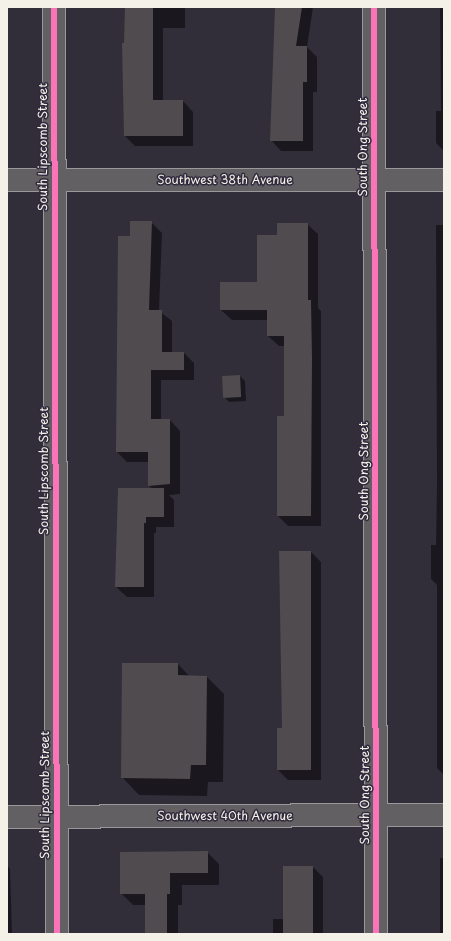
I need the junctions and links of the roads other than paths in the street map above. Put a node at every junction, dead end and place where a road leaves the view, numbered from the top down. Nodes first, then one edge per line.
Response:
1 (54, 7) edge
2 (374, 7) edge
3 (7, 180) edge
4 (54, 180) junction
5 (374, 180) junction
6 (444, 180) edge
7 (7, 816) edge
8 (56, 816) junction
9 (376, 816) junction
10 (444, 816) edge
11 (57, 934) edge
12 (376, 934) edge

1 - 4 street, South Lipscomb Street
2 - 5 street, South Ong Street
3 - 4 street, Southwest 38th Avenue
4 - 5 street, Southwest 38th Avenue
4 - 8 street, South Lipscomb Street
5 - 6 street, Southwest 38th Avenue
5 - 9 street, South Ong Street
7 - 8 street, Southwest 40th Avenue
8 - 9 street, Southwest 40th Avenue
8 - 11 street, South Lipscomb Street
9 - 10 street, Southwest 40th Avenue
9 - 12 street, South Ong Street

